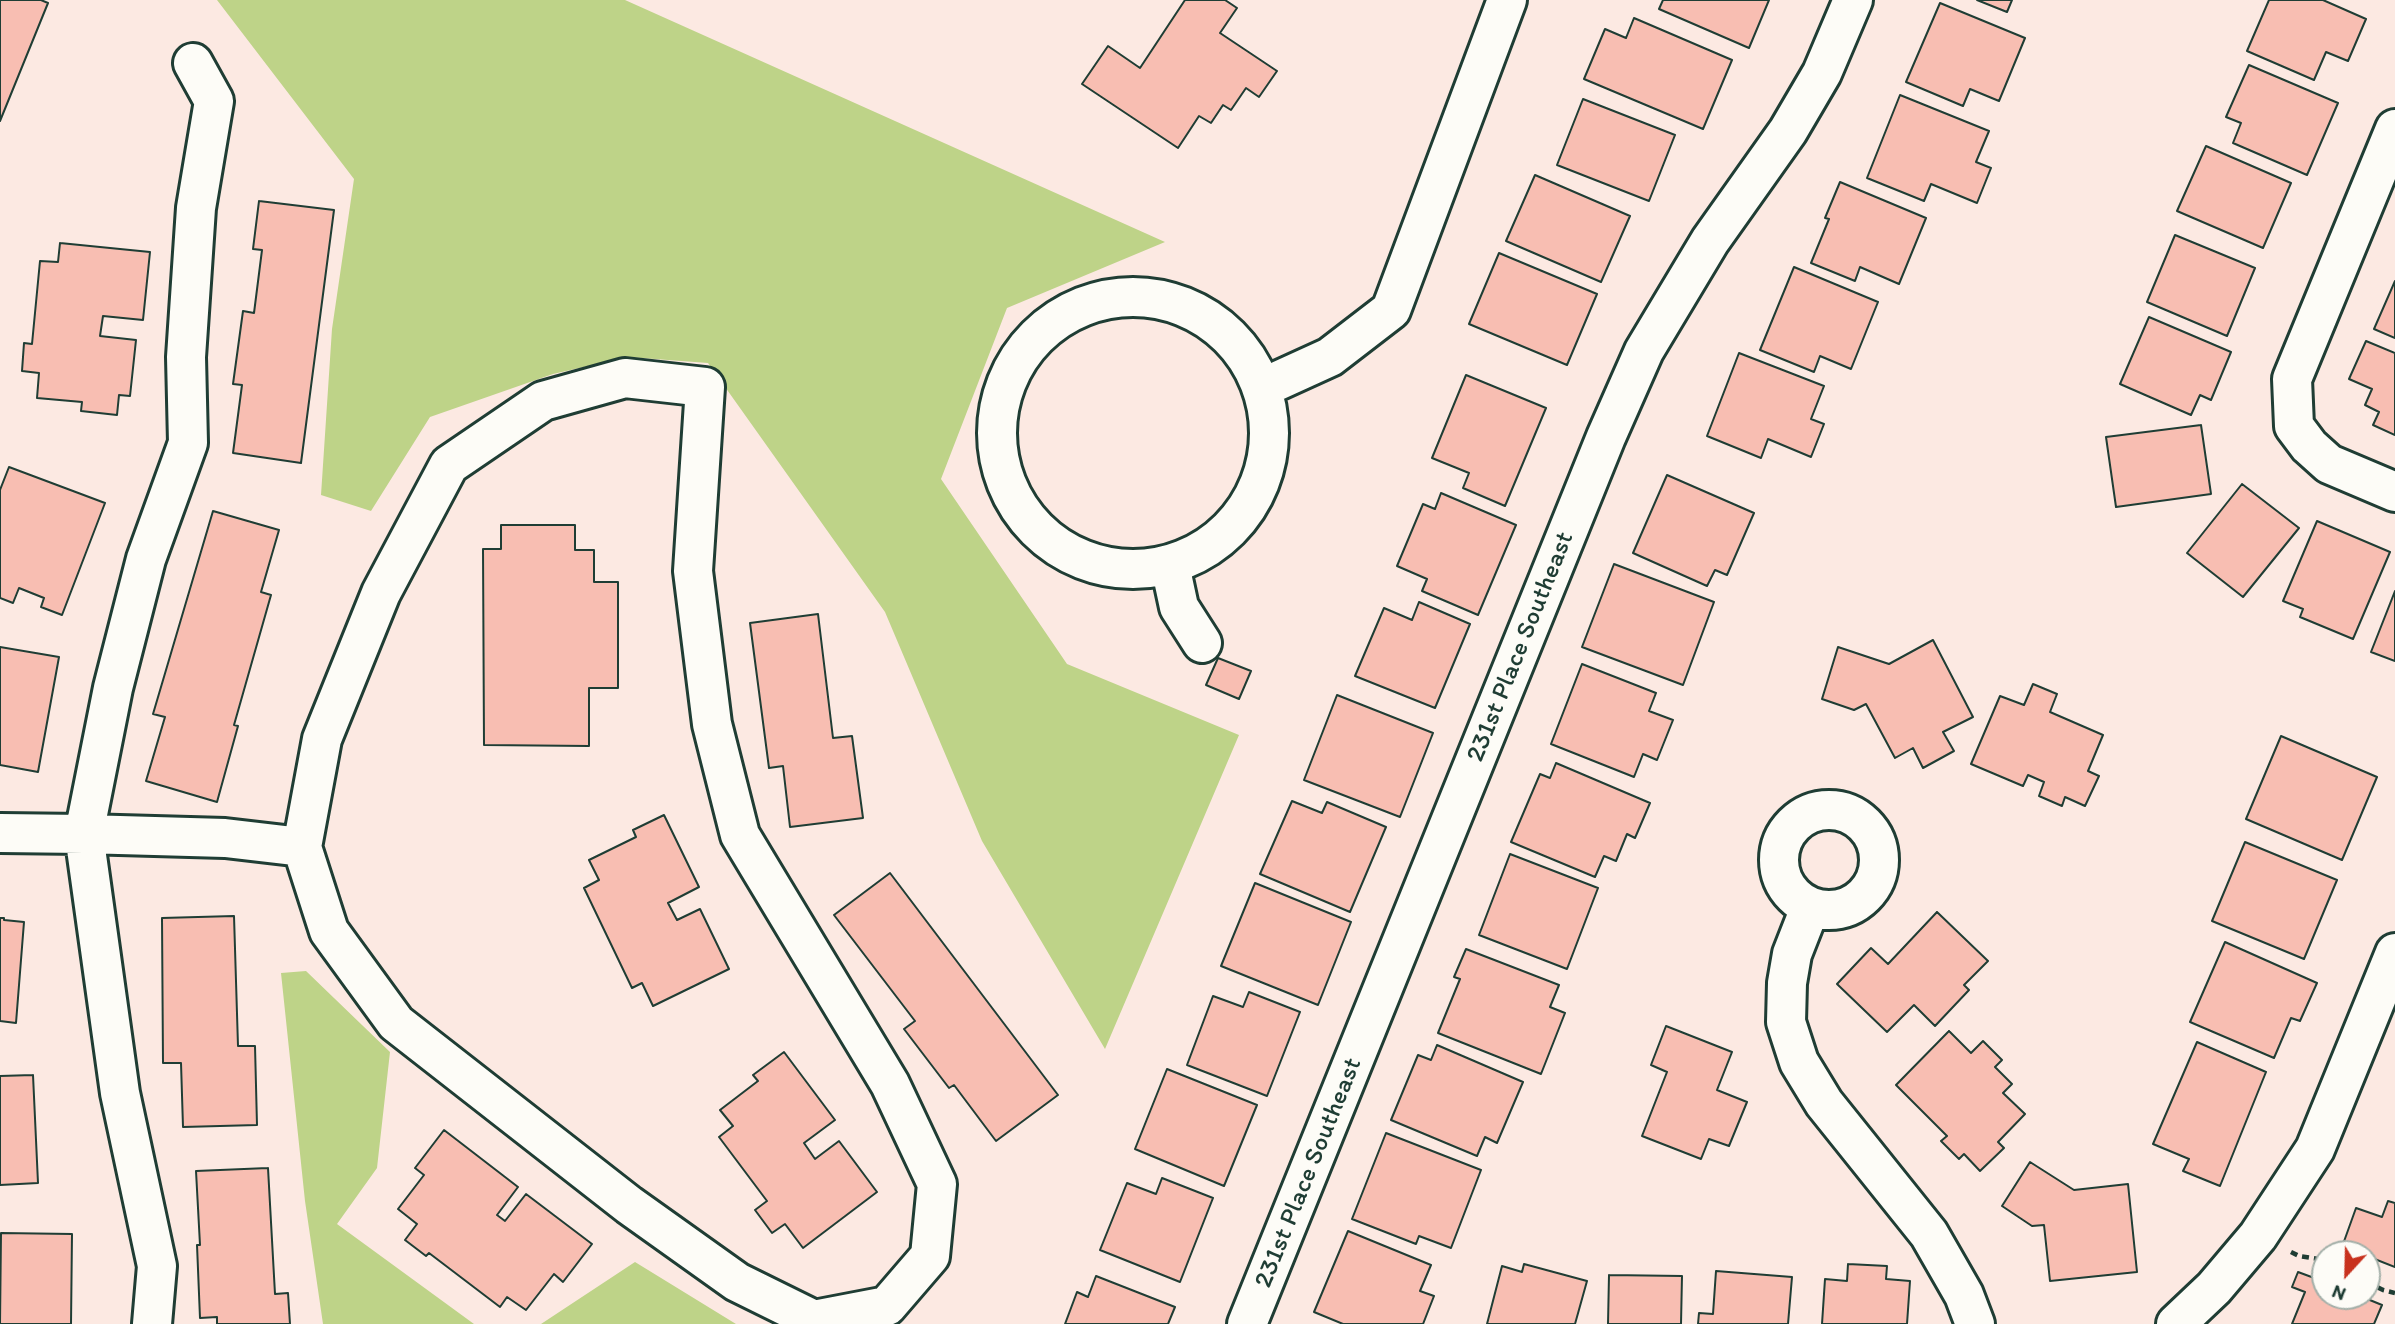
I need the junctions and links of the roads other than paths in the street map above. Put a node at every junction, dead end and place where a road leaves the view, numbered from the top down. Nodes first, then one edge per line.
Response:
1 (1507, 0) edge
2 (1853, 0) edge
3 (193, 64) dead end
4 (2395, 129) edge
5 (1262, 388) junction
6 (2395, 492) edge
7 (1170, 565) junction
8 (1202, 643) dead end
9 (0, 833) edge
10 (84, 834) junction
11 (302, 847) junction
12 (1810, 908) dead end
13 (2395, 953) edge
14 (152, 1324) edge
15 (1247, 1324) edge
16 (1975, 1324) edge
17 (2176, 1324) edge

1 - 5 street
2 - 15 street, 231st Place Southeast
3 - 10 street
4 - 6 street
5 - 7 street
5 - 7 street
7 - 8 street
9 - 10 street
10 - 11 street
10 - 14 street
11 - 11 street
12 - 16 street
13 - 17 street

